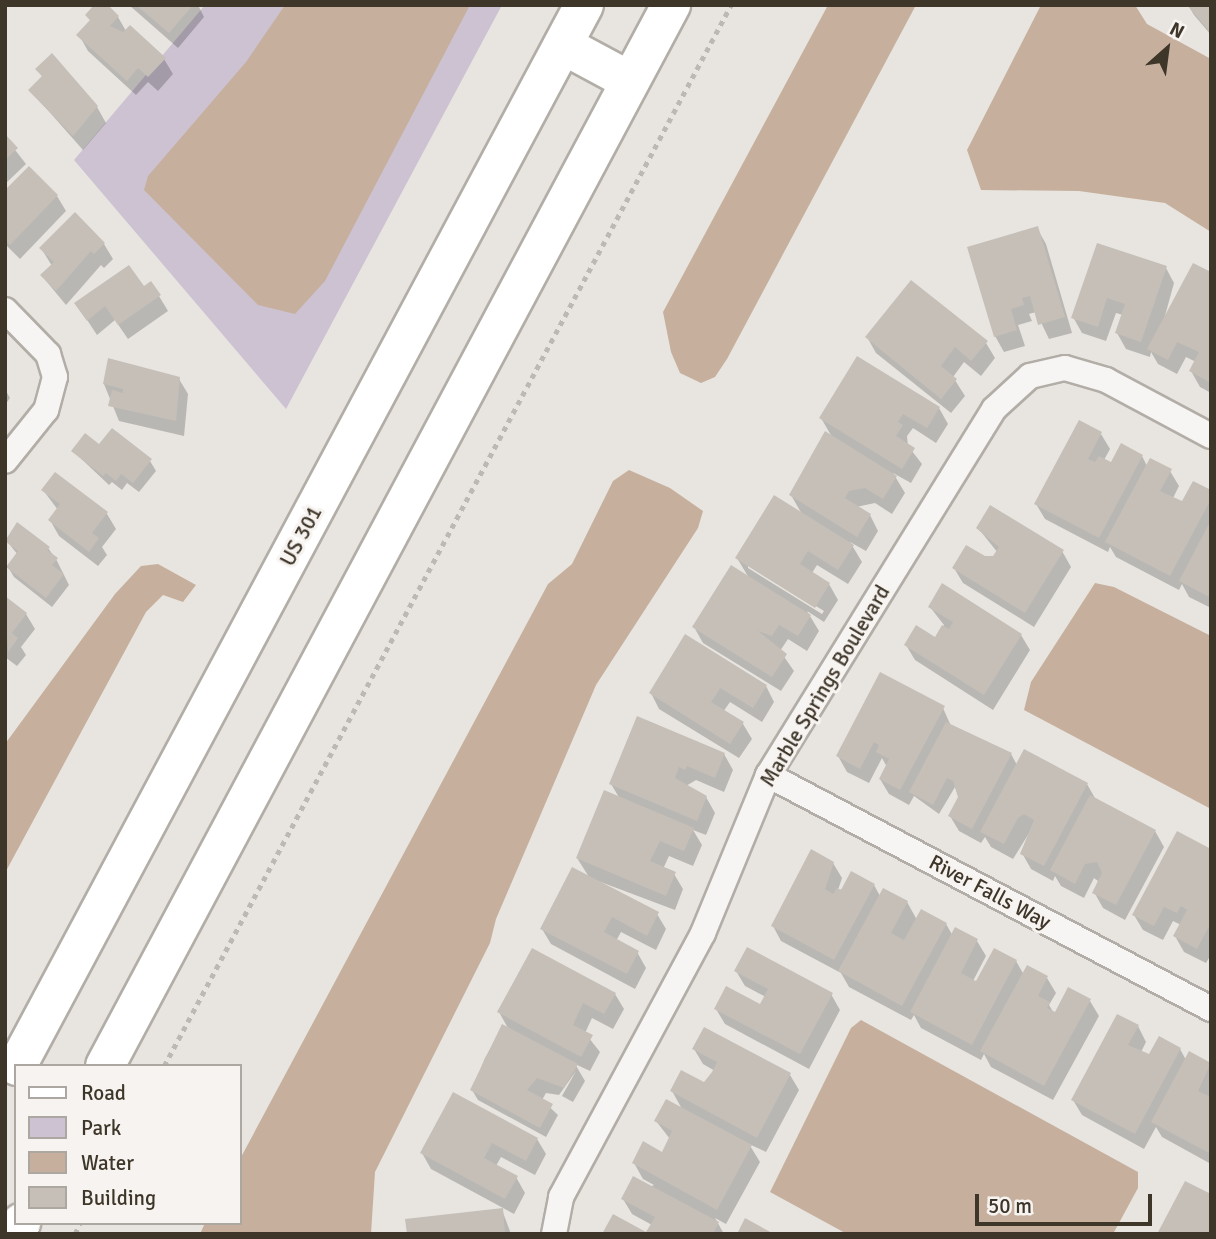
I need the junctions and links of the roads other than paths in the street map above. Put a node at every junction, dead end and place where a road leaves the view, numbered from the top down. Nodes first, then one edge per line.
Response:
1 (584, 5) edge
2 (671, 5) edge
3 (563, 45) junction
4 (630, 81) junction
5 (5, 310) edge
6 (1211, 436) edge
7 (5, 461) edge
8 (768, 775) junction
9 (1211, 1009) edge
10 (18, 1064) edge
11 (106, 1064) edge
12 (14, 1071) edge
13 (5, 1088) edge
14 (554, 1234) edge

1 - 3 main road, US 301 / US 301
2 - 4 main road
3 - 4 main road
3 - 10 main road, US 301 / US 301
4 - 11 main road
5 - 7 street
6 - 8 street, Marble Springs Boulevard
8 - 9 street, River Falls Way
8 - 14 street, Marble Springs Boulevard
12 - 13 main road, US 301 / US 301

